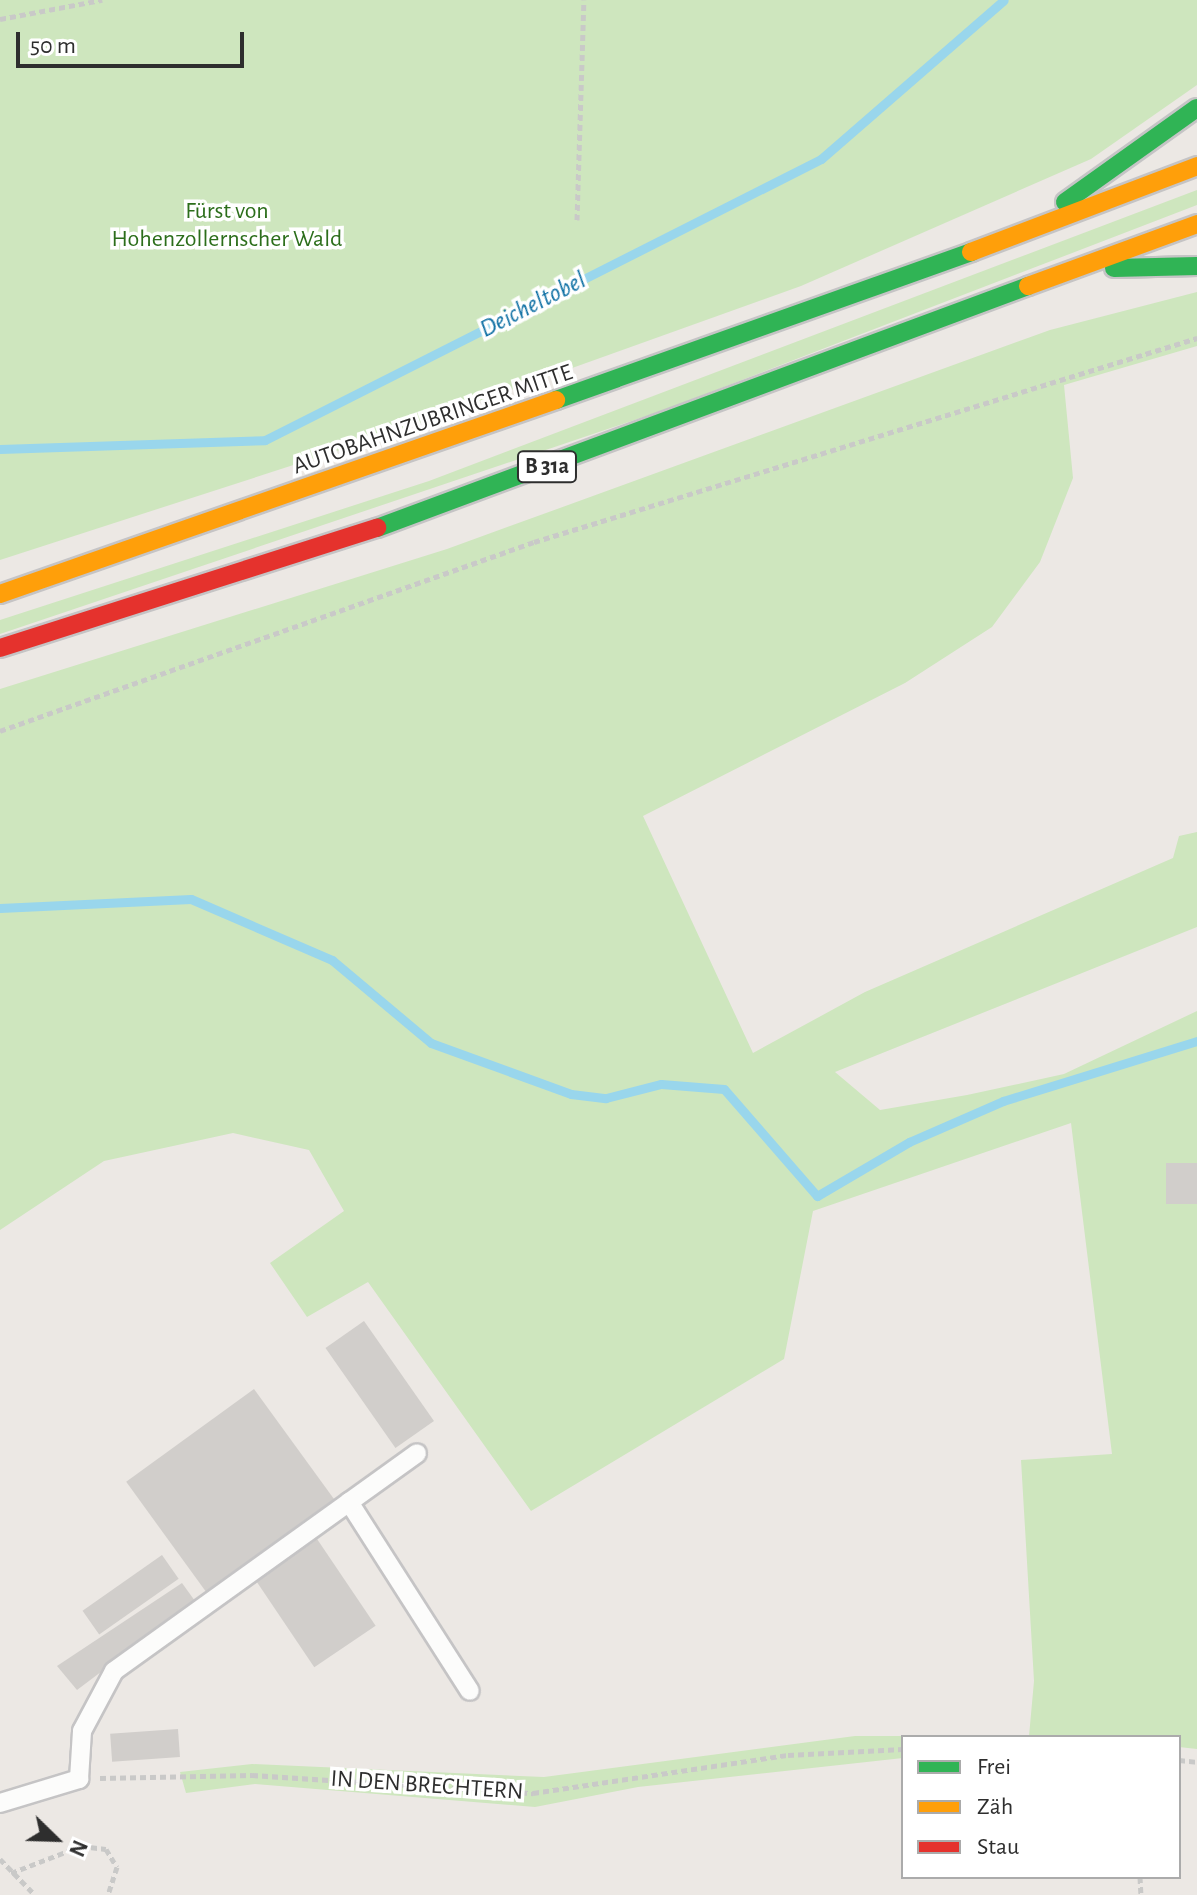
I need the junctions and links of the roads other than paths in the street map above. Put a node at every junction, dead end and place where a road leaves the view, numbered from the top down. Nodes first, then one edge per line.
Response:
1 (1197, 108) edge
2 (1197, 166) edge
3 (1197, 224) edge
4 (1016, 238) junction
5 (1197, 266) edge
6 (1088, 269) junction
7 (0, 594) edge
8 (0, 648) edge
9 (417, 1453) dead end
10 (349, 1502) junction
11 (470, 1691) dead end
12 (0, 1803) edge

1 - 4 highway
2 - 4 highway, B 31a
3 - 6 highway, B 31a
4 - 7 highway, AUTOBAHNZUBRINGER MITTE / B 31a
5 - 6 highway
6 - 8 highway, B 31a
9 - 10 lane
10 - 11 lane
10 - 12 lane

